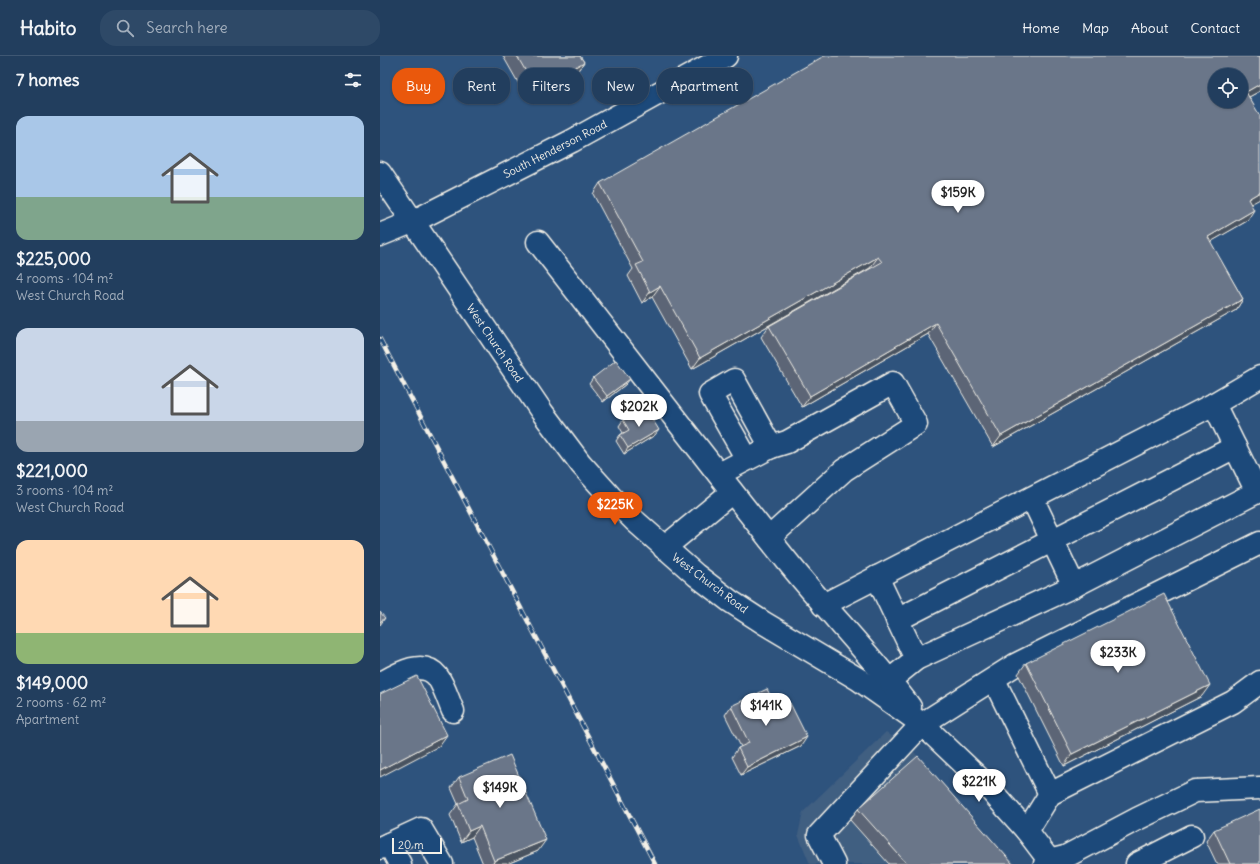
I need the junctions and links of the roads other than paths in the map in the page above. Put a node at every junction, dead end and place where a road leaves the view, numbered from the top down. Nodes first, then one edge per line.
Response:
1 (726, 56) edge
2 (380, 173) edge
3 (412, 222) junction
4 (380, 235) edge
5 (538, 242) dead end
6 (1260, 377) edge
7 (1214, 404) junction
8 (771, 447) junction
9 (1235, 447) junction
10 (747, 459) junction
11 (719, 474) junction
12 (732, 492) junction
13 (1032, 498) junction
14 (769, 538) junction
15 (1052, 540) junction
16 (1260, 543) edge
17 (664, 548) junction
18 (877, 577) junction
19 (1074, 586) junction
20 (823, 605) junction
21 (897, 620) junction
22 (916, 659) junction
23 (890, 680) junction
24 (994, 680) junction
25 (1260, 682) edge
26 (380, 684) edge
27 (453, 710) dead end
28 (922, 724) junction
29 (1260, 788) edge
30 (1050, 794) junction
31 (1027, 831) junction
32 (1192, 836) dead end
33 (385, 846) edge
34 (1049, 863) edge
35 (400, 864) edge
36 (442, 864) edge
37 (834, 864) edge
38 (1137, 864) edge

1 - 3 street, South Henderson Road
2 - 3 street, West Church Road
3 - 4 street, South Henderson Road
3 - 17 street, West Church Road
5 - 11 street
6 - 7 street
7 - 9 street
7 - 13 street
8 - 10 street
8 - 10 street
8 - 14 street
9 - 15 street
9 - 19 street
10 - 11 street
11 - 12 street
12 - 14 street
12 - 17 street
13 - 15 street
13 - 18 street
14 - 20 street
15 - 19 street
15 - 21 street
16 - 24 street
17 - 28 street, West Church Road
18 - 20 street
18 - 21 street
19 - 22 street
20 - 23 street
21 - 22 street
22 - 23 street
23 - 28 street
24 - 28 street
24 - 30 street
25 - 30 street
26 - 27 street
28 - 31 street, West Church Road
28 - 37 street
29 - 34 street
30 - 31 street
31 - 34 street, West Church Road
32 - 38 street
33 - 35 street
33 - 36 street

